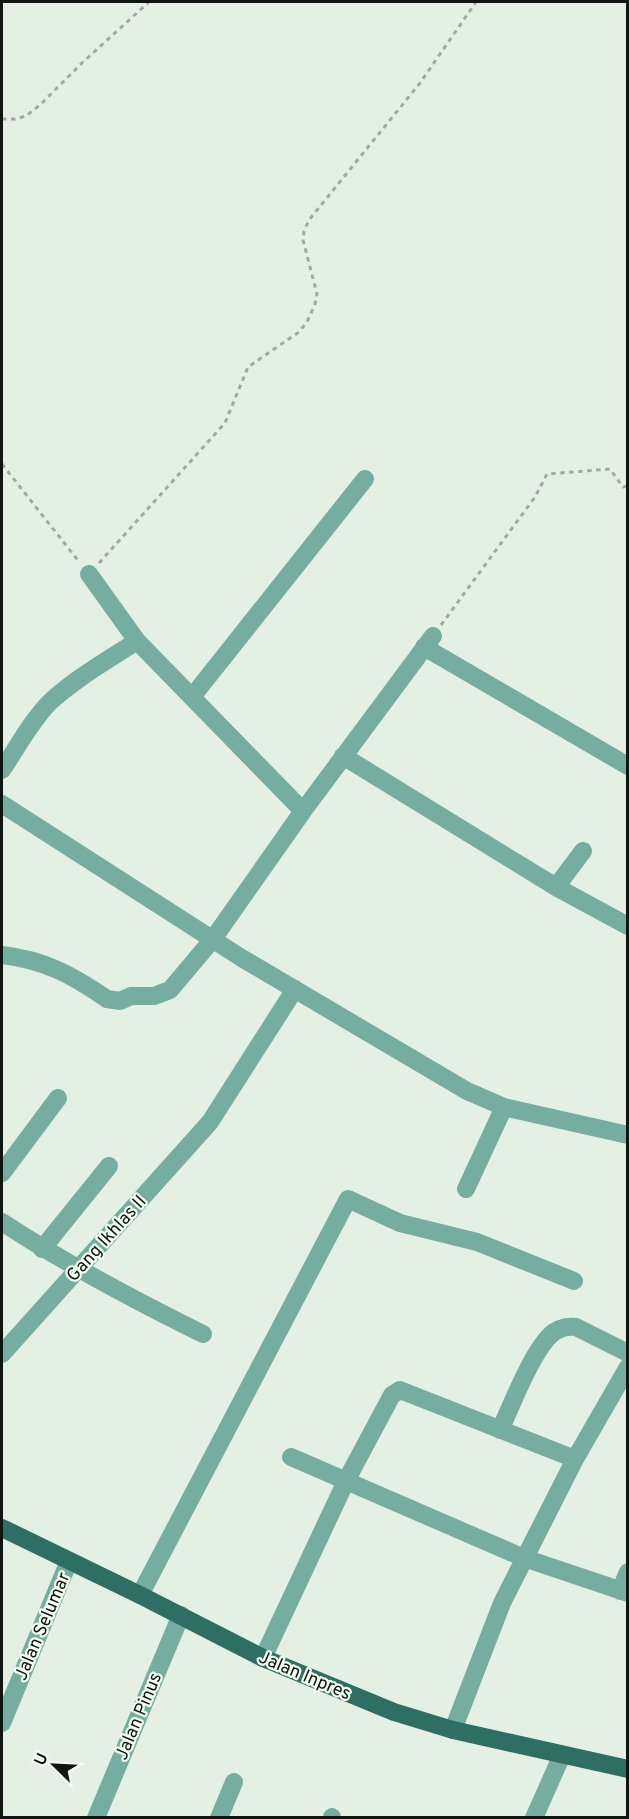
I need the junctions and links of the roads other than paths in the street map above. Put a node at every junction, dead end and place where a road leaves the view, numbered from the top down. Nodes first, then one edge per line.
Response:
1 (365, 479) dead end
2 (89, 574) road end
3 (137, 641) junction
4 (192, 697) junction
5 (343, 756) junction
6 (4, 759) edge
7 (627, 766) edge
8 (2, 804) edge
9 (303, 811) junction
10 (583, 851) dead end
11 (556, 887) junction
12 (627, 926) edge
13 (213, 939) junction
14 (2, 955) edge
15 (295, 989) junction
16 (58, 1098) dead end
17 (504, 1107) junction
18 (627, 1135) edge
19 (109, 1166) dead end
20 (2, 1173) edge
21 (465, 1188) dead end
22 (2, 1222) edge
23 (42, 1249) junction
24 (79, 1269) junction
25 (574, 1281) dead end
26 (203, 1334) dead end
27 (627, 1353) edge
28 (2, 1354) edge
29 (627, 1367) edge
30 (500, 1430) junction
31 (291, 1457) dead end
32 (575, 1460) junction
33 (346, 1481) junction
34 (2, 1528) edge
35 (524, 1558) junction
36 (69, 1561) junction
37 (627, 1572) edge
38 (624, 1592) edge
39 (140, 1595) junction
40 (181, 1615) junction
41 (263, 1658) junction
42 (2, 1723) edge
43 (453, 1730) junction
44 (562, 1755) junction
45 (627, 1769) edge
46 (234, 1782) dead end
47 (96, 1818) edge
48 (219, 1818) edge
49 (534, 1818) edge

1 - 4 street
2 - 3 street
3 - 4 street
3 - 6 street
4 - 9 street
5 - 7 street
5 - 9 street
5 - 11 street
8 - 13 street
9 - 13 street
10 - 11 street
11 - 12 street
13 - 14 street
13 - 15 street
15 - 17 street
15 - 24 street, Gang Ikhlas II
16 - 20 street
17 - 18 street
17 - 21 street
19 - 23 street
22 - 23 street
23 - 24 street
24 - 26 street
24 - 28 street, Gang Ikhlas II
25 - 39 street
27 - 30 street
29 - 32 street
30 - 32 street
30 - 33 street
31 - 33 street
32 - 35 street
33 - 35 street
33 - 41 street
34 - 36 main road, Jalan Inpres
35 - 38 street
35 - 43 street
36 - 39 main road, Jalan Inpres
36 - 42 street, Jalan Selumar
37 - 38 street
39 - 40 main road, Jalan Inpres
40 - 41 main road, Jalan Inpres
40 - 47 street, Jalan Pinus
41 - 43 main road, Jalan Inpres
43 - 44 main road, Jalan Inpres
44 - 45 main road, Jalan Inpres
44 - 49 street
46 - 48 street

